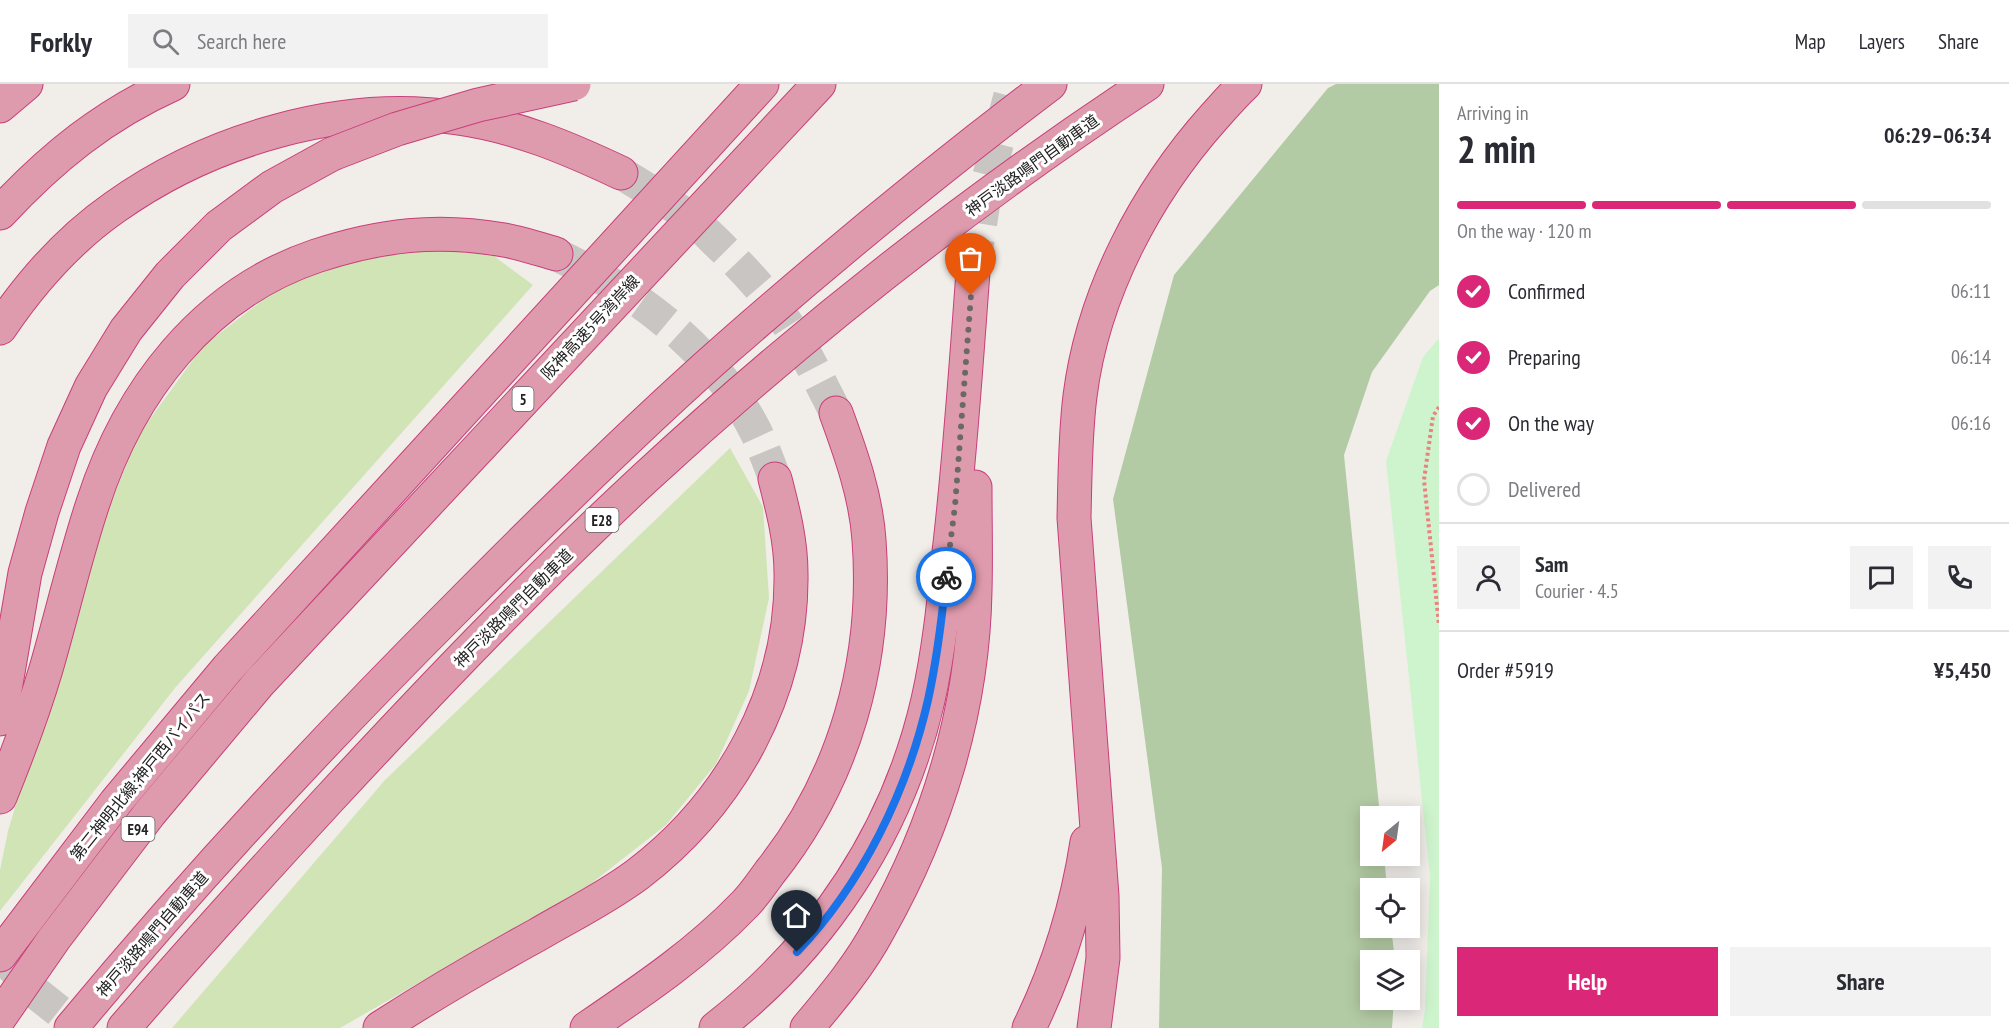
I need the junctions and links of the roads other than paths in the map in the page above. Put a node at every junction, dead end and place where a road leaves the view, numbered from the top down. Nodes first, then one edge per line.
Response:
1 (26, 84) edge
2 (155, 84) edge
3 (173, 84) edge
4 (574, 84) edge
5 (762, 84) edge
6 (819, 84) edge
7 (1050, 84) edge
8 (1146, 84) edge
9 (1245, 84) edge
10 (0, 106) edge
11 (621, 173) tunnel mouth
12 (0, 180) edge
13 (0, 213) edge
14 (556, 254) tunnel mouth
15 (0, 328) edge
16 (836, 413) tunnel mouth
17 (775, 479) tunnel mouth
18 (263, 628) joint
19 (289, 651) joint
20 (0, 719) edge
21 (1094, 763) junction
22 (0, 797) edge
23 (0, 955) edge
24 (1103, 958) junction
25 (0, 1017) edge
26 (71, 1028) edge
27 (124, 1028) edge
28 (380, 1028) edge
29 (587, 1028) edge
30 (716, 1028) edge
31 (807, 1028) edge
32 (1029, 1028) edge
33 (1094, 1028) edge
34 (1100, 1028) edge

1 - 10 highway
2 - 12 highway
3 - 13 highway
4 - 20 highway, bridge
5 - 18 highway, 5
6 - 19 highway, 阪神高速5号湾岸線 / 5
7 - 26 highway, 神戸淡路鳴門自動車道 / E28
8 - 27 highway, 神戸淡路鳴門自動車道 / E28
9 - 21 highway
11 - 15 highway
14 - 22 highway
16 - 29 highway
17 - 28 highway
18 - 23 highway, 第二神明北線;神戸西バイパス / E94
19 - 25 highway, 第二神明北線;神戸西バイパス / E94
21 - 24 highway
21 - 32 highway
24 - 33 highway
24 - 34 highway
30 - 31 highway

